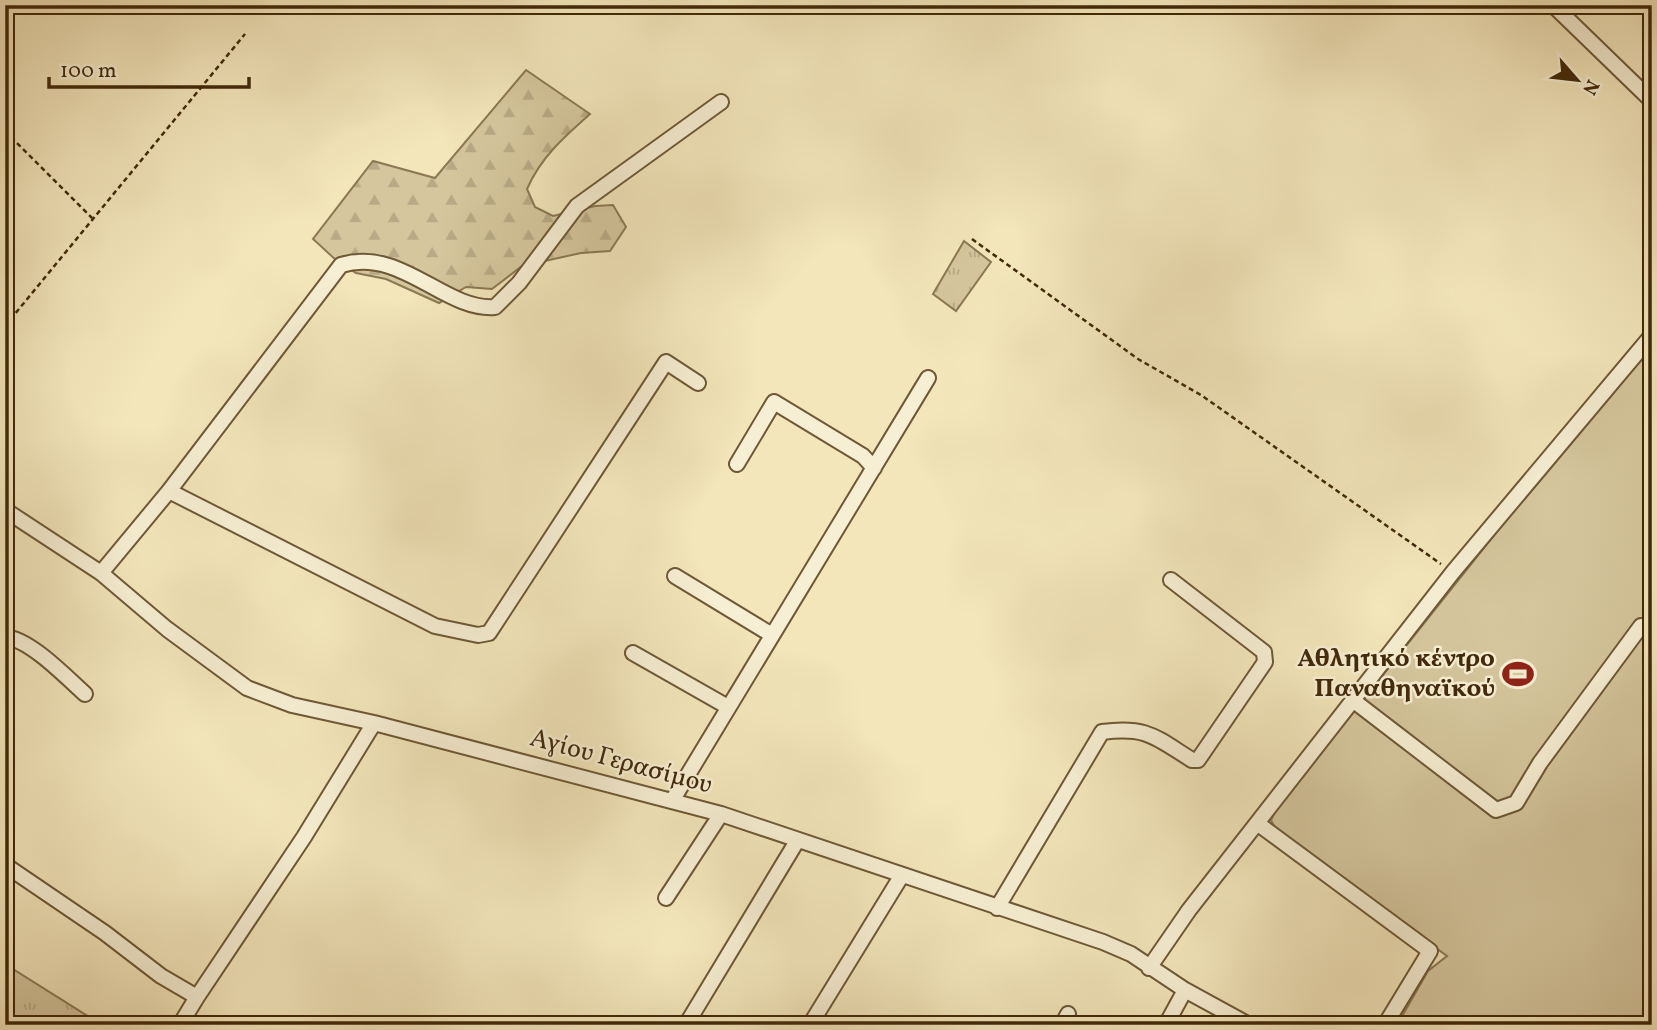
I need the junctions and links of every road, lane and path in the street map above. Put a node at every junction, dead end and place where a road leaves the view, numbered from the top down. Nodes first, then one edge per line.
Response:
1 (1553, 5) edge
2 (245, 34) dead end
3 (1652, 101) edge
4 (721, 102) dead end
5 (5, 131) edge
6 (92, 218) junction
7 (972, 239) dead end
8 (5, 326) edge
9 (1652, 335) edge
10 (928, 378) dead end
11 (698, 383) dead end
12 (737, 464) dead end
13 (874, 468) junction
14 (169, 491) junction
15 (5, 510) edge
16 (1453, 572) junction
17 (101, 573) junction
18 (675, 576) dead end
19 (1171, 580) dead end
20 (1652, 628) edge
21 (772, 635) junction
22 (5, 637) edge
23 (633, 653) dead end
24 (85, 694) dead end
25 (1354, 701) junction
26 (728, 707) junction
27 (374, 723) junction
28 (672, 801) junction
29 (720, 814) junction
30 (1256, 822) junction
31 (797, 841) junction
32 (5, 865) edge
33 (902, 875) junction
34 (666, 898) dead end
35 (997, 908) junction
36 (1149, 968) junction
37 (1185, 990) junction
38 (197, 997) junction
39 (180, 1025) edge
40 (686, 1025) edge
41 (810, 1025) edge
42 (1166, 1025) edge
43 (1249, 1025) edge
44 (1385, 1025) edge

1 - 3 street
2 - 6 path
4 - 14 street
5 - 6 path
6 - 8 path
7 - 16 path
9 - 16 street
10 - 13 street
11 - 14 street
12 - 13 street
13 - 21 street
14 - 17 street
15 - 17 street, Αγίου Γερασίμου
16 - 25 street
17 - 27 street, Αγίου Γερασίμου
18 - 21 street
19 - 35 street
20 - 25 street
21 - 26 street
22 - 24 street
23 - 26 street
25 - 30 street
26 - 28 street
27 - 28 street, Αγίου Γερασίμου
27 - 38 street
28 - 29 street, Αγίου Γερασίμου
29 - 31 street, Αγίου Γερασίμου
29 - 34 street
30 - 36 street
30 - 44 street
31 - 33 street, Αγίου Γερασίμου
31 - 40 street
32 - 38 street
33 - 35 street, Αγίου Γερασίμου
33 - 41 street
35 - 36 street, Αγίου Γερασίμου
36 - 37 street, Αγίου Γερασίμου
37 - 42 street
37 - 43 street, Αγίου Γερασίμου
38 - 39 street

